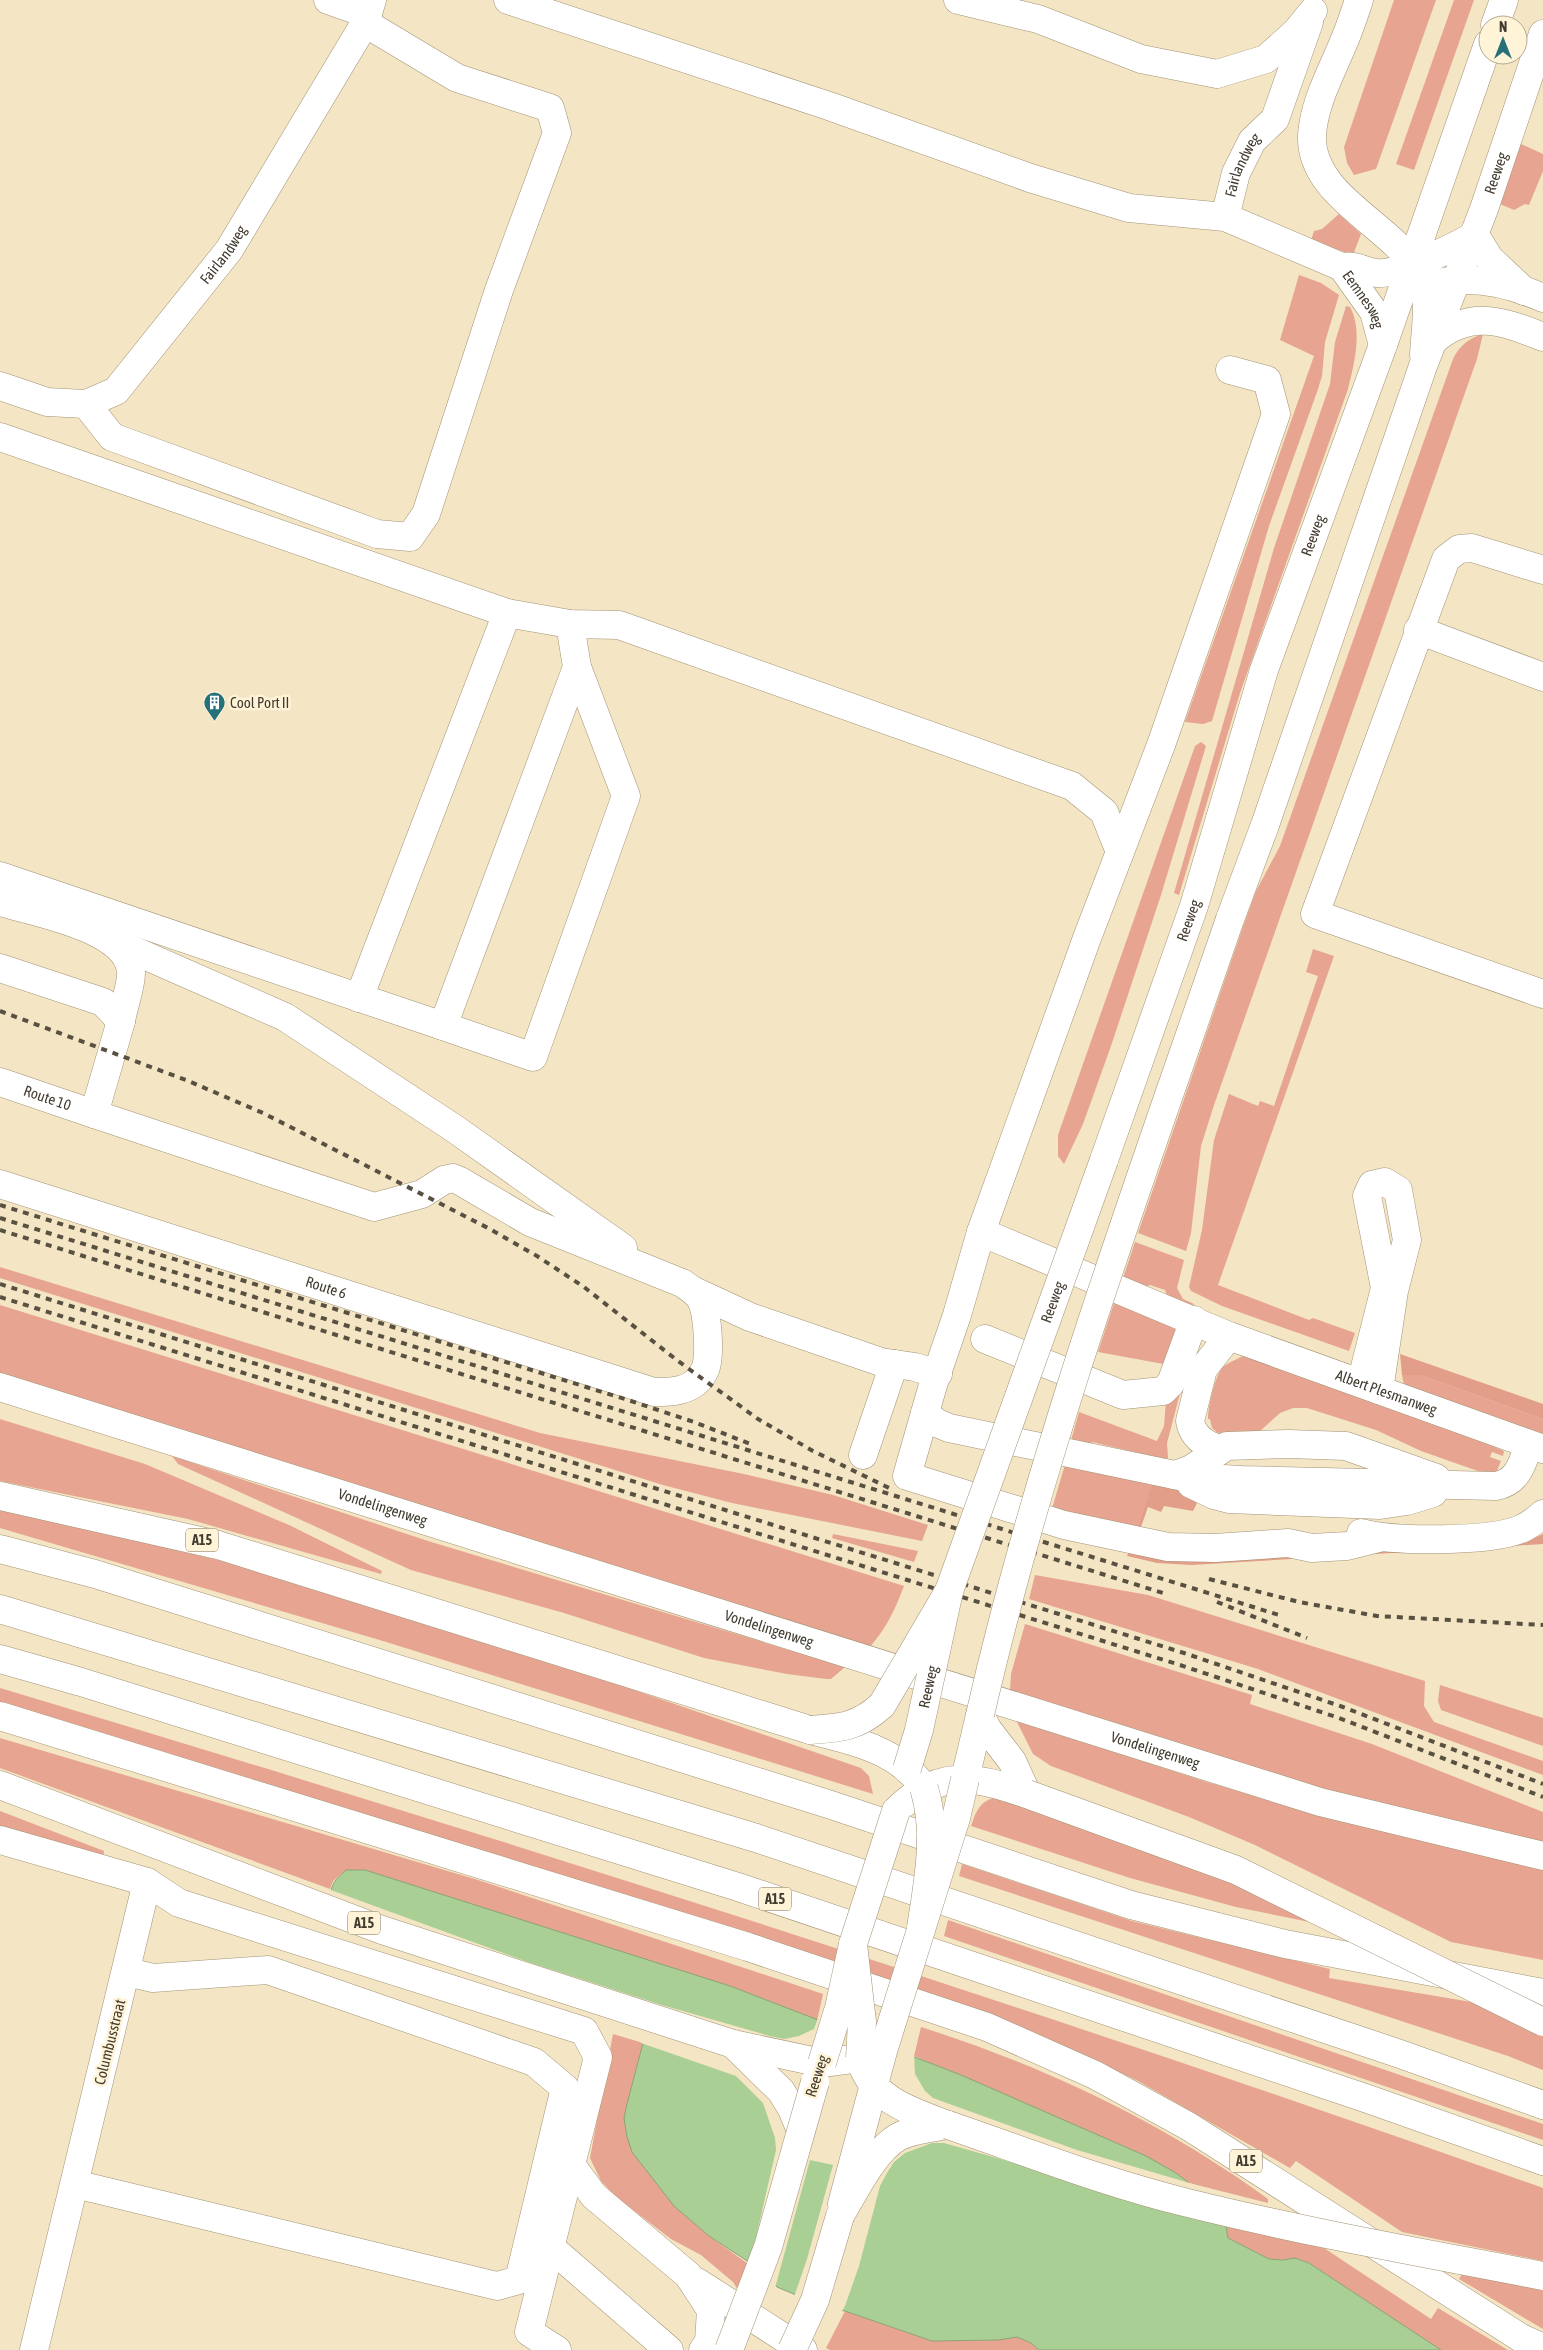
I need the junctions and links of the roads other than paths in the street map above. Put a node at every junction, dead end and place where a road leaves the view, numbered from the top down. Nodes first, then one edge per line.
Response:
1 (328, 0) edge
2 (508, 0) edge
3 (958, 0) edge
4 (1359, 0) edge
5 (1504, 0) edge
6 (1315, 5) edge
7 (369, 12) edge
8 (1499, 15) edge
9 (1543, 34) edge
10 (1481, 65) edge
11 (1225, 218) junction
12 (1424, 230) junction
13 (1474, 235) junction
14 (1388, 238) junction
15 (1412, 264) junction
16 (1342, 267) junction
17 (1458, 278) junction
18 (1424, 288) junction
19 (1534, 294) edge
20 (1399, 298) junction
21 (1543, 337) edge
22 (1434, 340) junction
23 (1383, 345) junction
24 (1423, 366) junction
25 (1230, 370) dead end
26 (0, 386) edge
27 (86, 404) junction
28 (0, 438) edge
29 (1543, 570) edge
30 (508, 614) junction
31 (570, 624) junction
32 (1418, 630) junction
33 (577, 667) junction
34 (1543, 677) edge
35 (1120, 852) junction
36 (0, 876) edge
37 (0, 902) edge
38 (110, 940) junction
39 (0, 968) edge
40 (1543, 994) edge
41 (359, 998) junction
42 (121, 1021) junction
43 (443, 1026) junction
44 (0, 1082) edge
45 (94, 1114) junction
46 (0, 1184) edge
47 (981, 1232) junction
48 (661, 1274) junction
49 (694, 1291) junction
50 (1194, 1320) junction
51 (1229, 1336) junction
52 (986, 1339) dead end
53 (894, 1364) junction
54 (938, 1374) junction
55 (1370, 1386) junction
56 (0, 1387) edge
57 (925, 1413) junction
58 (1536, 1447) edge
59 (1220, 1449) junction
60 (863, 1455) dead end
61 (1389, 1461) junction
62 (1186, 1470) junction
63 (1456, 1485) junction
64 (0, 1496) edge
65 (1543, 1514) edge
66 (0, 1548) edge
67 (949, 1591) junction
68 (0, 1609) edge
69 (0, 1659) edge
70 (980, 1715) junction
71 (0, 1716) edge
72 (810, 1730) junction
73 (916, 1778) junction
74 (965, 1779) junction
75 (0, 1785) edge
76 (1027, 1794) junction
77 (0, 1840) edge
78 (1543, 1856) edge
79 (147, 1882) junction
80 (921, 1928) junction
81 (853, 1944) junction
82 (127, 1972) junction
83 (1543, 1994) edge
84 (1543, 2022) edge
85 (733, 2044) junction
86 (872, 2055) junction
87 (822, 2063) junction
88 (875, 2088) junction
89 (1543, 2105) edge
90 (948, 2124) junction
91 (801, 2131) junction
92 (1543, 2161) edge
93 (572, 2166) junction
94 (75, 2184) junction
95 (840, 2216) junction
96 (549, 2246) junction
97 (688, 2275) junction
98 (1543, 2276) edge
99 (527, 2341) edge
100 (1543, 2348) edge
101 (34, 2350) edge
102 (557, 2350) edge
103 (669, 2350) edge
104 (703, 2350) edge
105 (729, 2350) edge
106 (792, 2350) edge
107 (803, 2350) edge

1 - 7 main road
2 - 11 main road
3 - 6 main road
4 - 14 main road
5 - 8 main road
6 - 11 main road, Fairlandweg
7 - 27 main road, Fairlandweg
7 - 27 main road
9 - 13 main road, Reeweg
10 - 12 main road, Reeweg
11 - 16 main road, Fairlandweg
12 - 14 main road
12 - 15 main road, Reeweg
13 - 15 main road, Eemnesweg
13 - 17 main road, Reeweg
13 - 19 main road
14 - 15 main road
15 - 16 main road, Eemnesweg
15 - 18 main road, Reeweg
15 - 20 main road, Reeweg
16 - 23 main road, Eemnesweg
17 - 18 main road
17 - 19 main road
17 - 22 main road, Reeweg
18 - 20 main road
18 - 24 main road, Reeweg
20 - 23 main road, Reeweg
21 - 22 main road
22 - 24 main road, Reeweg
23 - 67 main road, Reeweg, bridge
24 - 70 main road, Reeweg, bridge
25 - 35 main road
26 - 27 main road, Fairlandweg
28 - 30 main road
29 - 32 main road
30 - 31 main road
30 - 41 main road
31 - 33 main road
31 - 35 main road
32 - 34 main road
32 - 40 main road
33 - 43 main road
33 - 43 main road
35 - 47 main road
36 - 41 main road
37 - 38 main road
38 - 42 main road
38 - 48 main road
39 - 42 main road
41 - 43 main road
42 - 45 main road
44 - 45 main road, Route 10
45 - 48 main road, Route 10
46 - 49 main road, Route 6
47 - 50 main road, Albert Plesmanweg
47 - 54 main road
48 - 49 main road
49 - 53 main road
50 - 51 main road, Albert Plesmanweg
50 - 52 main road
51 - 55 main road, Albert Plesmanweg
51 - 59 main road
53 - 54 main road
53 - 60 main road
54 - 57 main road
55 - 55 main road
55 - 58 main road, Albert Plesmanweg
56 - 78 main road, Vondelingenweg
57 - 62 main road
57 - 65 main road
58 - 63 main road
59 - 61 main road
59 - 62 main road
61 - 62 main road
61 - 63 main road
62 - 63 main road
64 - 72 main road, A15
66 - 83 main road
67 - 72 main road, A15, bridge
67 - 73 main road, Reeweg, bridge
68 - 89 main road
69 - 92 main road, A15
70 - 74 main road, Reeweg
70 - 76 main road
71 - 100 main road, A15
72 - 73 main road, A15, bridge
73 - 74 main road
73 - 80 main road, bridge
73 - 81 main road, Reeweg, bridge
74 - 76 main road
74 - 80 main road, Reeweg, bridge
75 - 85 main road, A15
76 - 84 main road, bridge
77 - 79 main road
79 - 82 main road, Columbusstraat
79 - 93 main road
80 - 86 main road, Reeweg, bridge
81 - 86 main road, bridge
81 - 87 main road, Reeweg, bridge
82 - 94 main road, Columbusstraat
82 - 94 main road
85 - 87 main road, A15
85 - 91 main road, A15
86 - 87 main road
86 - 88 main road
87 - 91 main road, Reeweg, bridge
88 - 90 main road
88 - 95 main road
90 - 95 main road
90 - 98 main road, bridge
91 - 105 main road, Reeweg, bridge
93 - 96 main road
93 - 97 main road
94 - 101 main road, Columbusstraat
95 - 106 main road, bridge
96 - 99 main road
96 - 103 main road
97 - 104 main road
97 - 107 main road
99 - 102 main road

